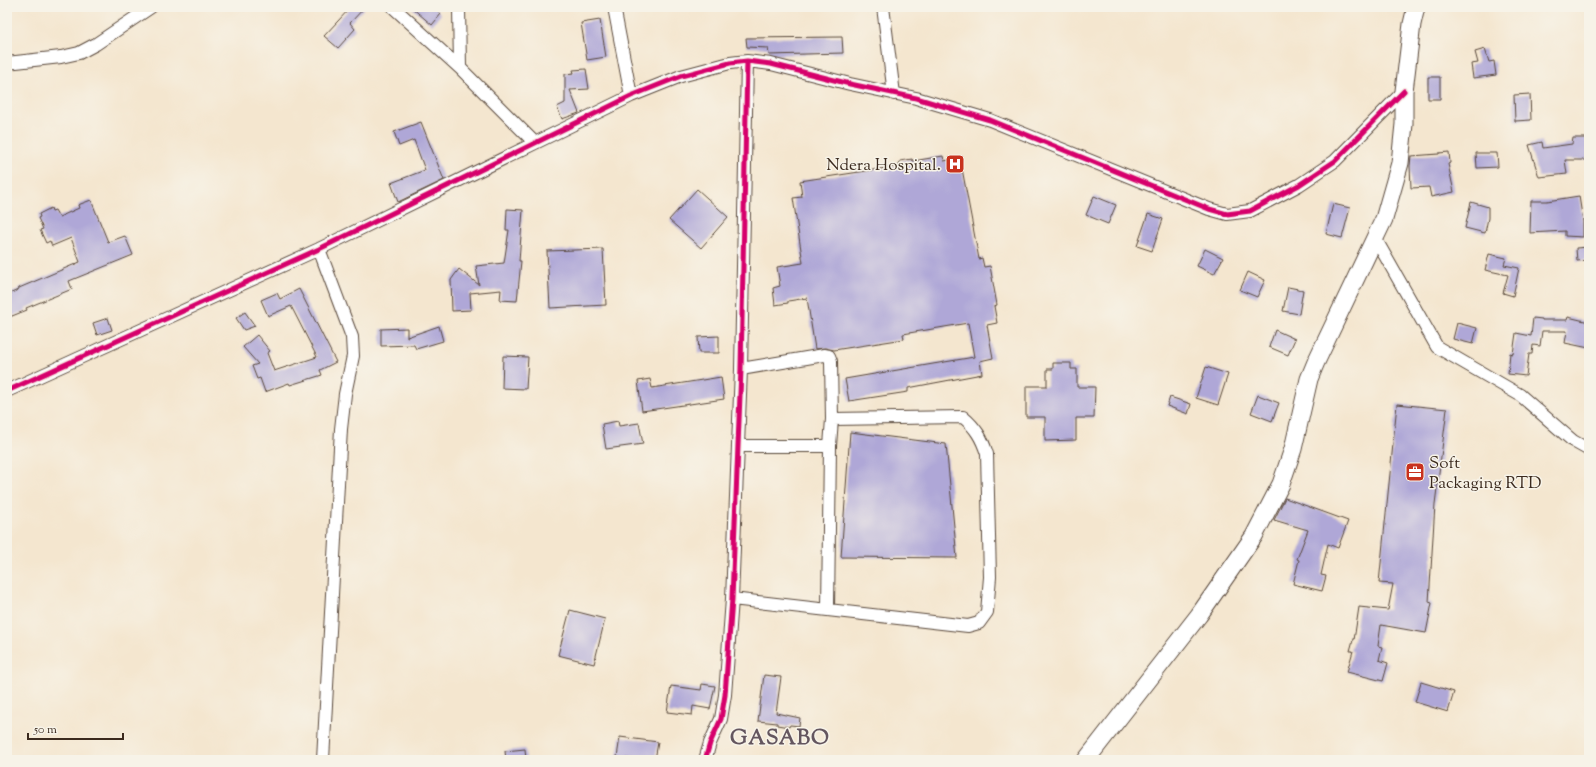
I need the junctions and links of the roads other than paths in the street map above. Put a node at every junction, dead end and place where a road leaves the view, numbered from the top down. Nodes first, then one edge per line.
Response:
1 (152, 7) edge
2 (393, 7) edge
3 (459, 7) edge
4 (614, 7) edge
5 (883, 7) edge
6 (1416, 7) edge
7 (747, 61) junction
8 (7, 63) edge
9 (460, 68) junction
10 (1404, 91) junction
11 (894, 94) junction
12 (631, 96) junction
13 (535, 143) junction
14 (1375, 238) junction
15 (319, 249) junction
16 (741, 368) junction
17 (7, 390) edge
18 (832, 419) junction
19 (738, 446) junction
20 (830, 446) junction
21 (1589, 450) edge
22 (732, 599) junction
23 (828, 610) junction
24 (323, 760) edge
25 (705, 760) edge
26 (1086, 760) edge

1 - 8 street
2 - 9 street
3 - 9 street
4 - 12 street
5 - 11 street
6 - 10 main road
7 - 11 street
7 - 12 street
7 - 16 street
9 - 13 street
10 - 11 street
10 - 14 main road
12 - 13 street
13 - 15 street
14 - 21 street
14 - 26 main road
15 - 17 street
15 - 24 street
16 - 18 street
16 - 19 street
18 - 20 street
18 - 23 street
19 - 20 street
19 - 22 street
20 - 23 street
22 - 23 street
22 - 25 street

